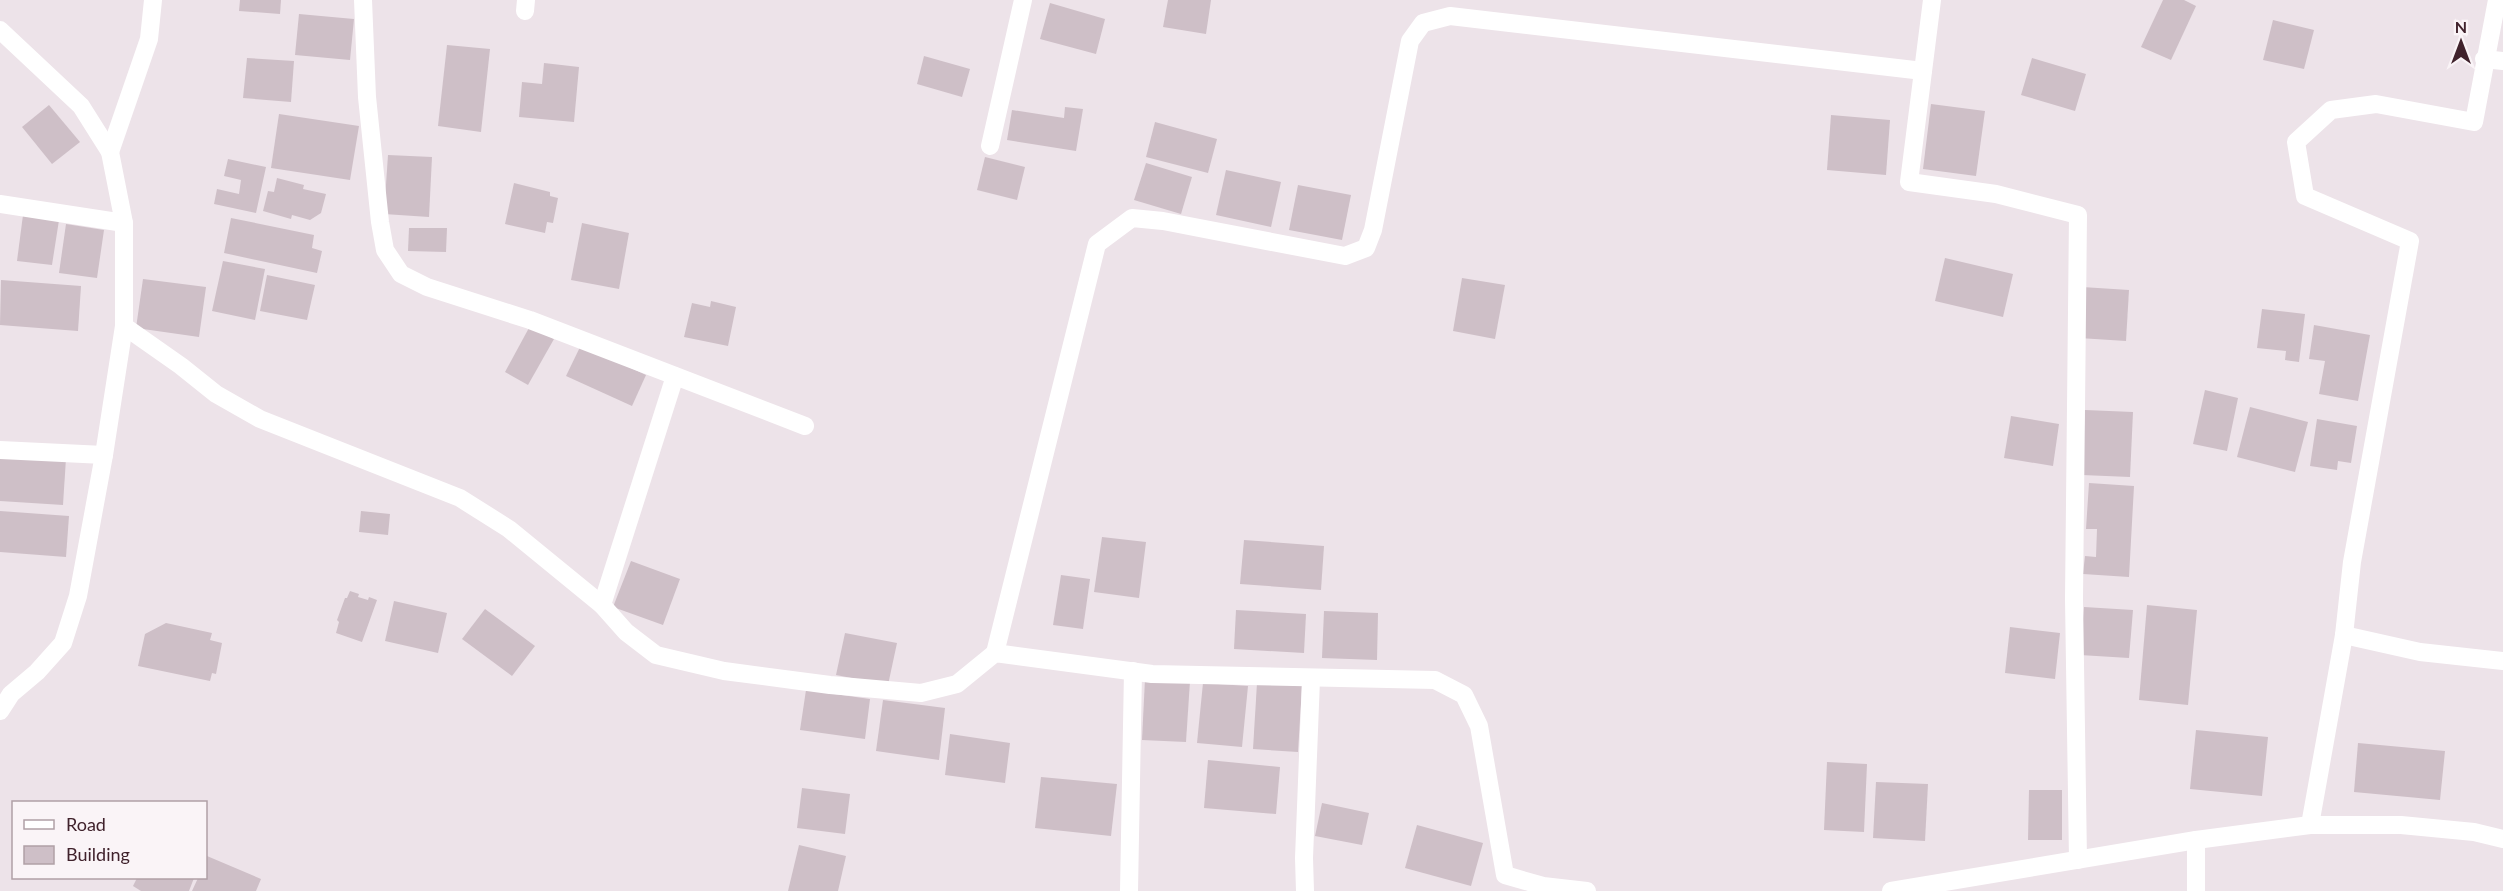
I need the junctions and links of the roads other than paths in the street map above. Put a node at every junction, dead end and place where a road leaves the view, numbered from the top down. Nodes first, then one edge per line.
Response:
1 (153, 0) edge
2 (363, 0) edge
3 (1023, 0) edge
4 (1932, 0) edge
5 (2497, 0) edge
6 (0, 30) edge
7 (2484, 59) junction
8 (2503, 62) edge
9 (1923, 70) junction
10 (990, 146) dead end
11 (110, 152) junction
12 (0, 204) edge
13 (124, 223) junction
14 (123, 326) junction
15 (675, 376) junction
16 (805, 426) dead end
17 (0, 450) edge
18 (104, 455) junction
19 (602, 605) junction
20 (2344, 635) junction
21 (995, 653) junction
22 (2503, 661) edge
23 (1133, 672) junction
24 (1311, 679) junction
25 (5, 693) edge
26 (0, 711) edge
27 (2310, 825) junction
28 (2503, 839) edge
29 (2196, 840) junction
30 (2078, 860) junction
31 (1129, 891) edge
32 (1305, 891) edge
33 (1587, 891) edge
34 (1891, 891) edge
35 (2196, 891) edge

1 - 11 street
2 - 15 street
3 - 10 street
4 - 9 street
5 - 7 street
6 - 11 street
7 - 8 street
7 - 20 street
9 - 21 street
9 - 30 street
11 - 13 street
12 - 13 street
13 - 14 street
14 - 18 street
14 - 19 street
15 - 16 street
15 - 19 street
17 - 18 street
18 - 25 street
19 - 21 street
20 - 22 street
20 - 27 street
21 - 23 street
23 - 24 street
23 - 31 street
24 - 32 street
24 - 33 street
25 - 26 street
27 - 28 street
27 - 29 street
29 - 30 street
29 - 35 street
30 - 34 street

